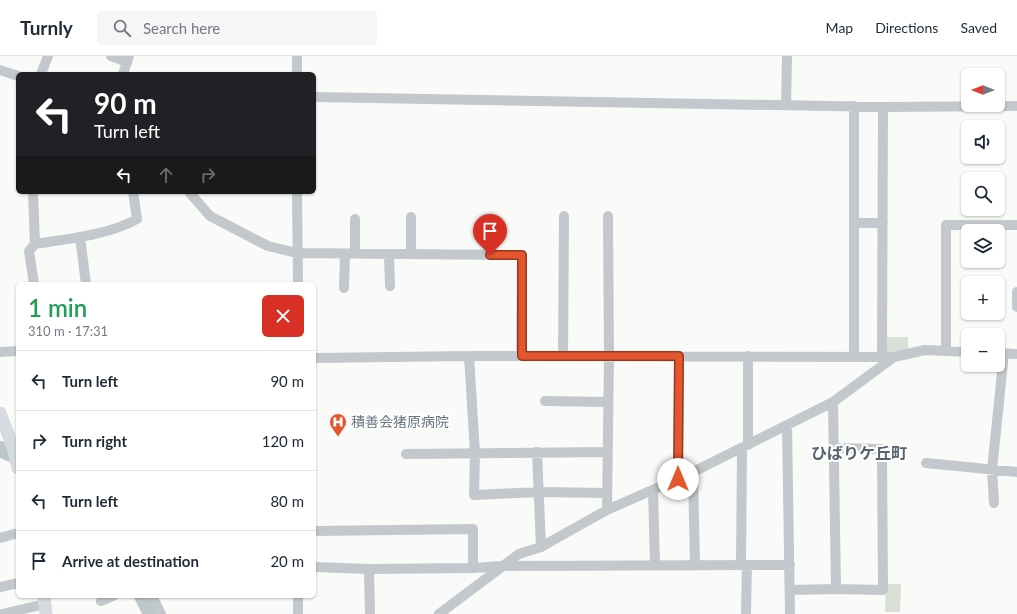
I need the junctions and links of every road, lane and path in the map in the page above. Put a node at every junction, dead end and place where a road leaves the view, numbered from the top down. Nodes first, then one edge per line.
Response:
1 (48, 56) edge
2 (111, 56) edge
3 (297, 56) edge
4 (787, 56) edge
5 (128, 59) edge
6 (0, 70) edge
7 (42, 72) edge
8 (123, 72) edge
9 (297, 72) edge
10 (16, 75) edge
11 (316, 97) edge
12 (786, 105) junction
13 (854, 106) junction
14 (1017, 106) edge
15 (883, 107) junction
16 (33, 194) edge
17 (133, 194) edge
18 (191, 194) edge
19 (297, 194) edge
20 (564, 216) dead end
21 (608, 216) dead end
22 (411, 217) dead end
23 (356, 219) dead end
24 (854, 223) junction
25 (883, 223) junction
26 (1017, 225) edge
27 (80, 237) junction
28 (35, 244) junction
29 (297, 253) junction
30 (345, 254) junction
31 (356, 254) junction
32 (389, 254) junction
33 (411, 254) junction
34 (34, 282) edge
35 (86, 282) edge
36 (298, 282) edge
37 (390, 286) dead end
38 (344, 288) dead end
39 (1017, 292) edge
40 (1017, 307) edge
41 (16, 351) edge
42 (946, 351) junction
43 (0, 352) edge
44 (961, 352) edge
45 (1005, 353) edge
46 (1017, 354) edge
47 (469, 356) junction
48 (522, 356) junction
49 (562, 356) junction
50 (609, 356) junction
51 (679, 356) junction
52 (748, 356) junction
53 (854, 357) junction
54 (882, 357) junction
55 (894, 357) junction
56 (316, 358) edge
57 (1000, 372) edge
58 (545, 400) dead end
59 (608, 402) junction
60 (833, 402) junction
61 (0, 413) edge
62 (787, 426) junction
63 (745, 447) junction
64 (833, 448) junction
65 (537, 452) junction
66 (607, 452) junction
67 (475, 453) junction
68 (406, 454) dead end
69 (16, 460) edge
70 (926, 463) dead end
71 (992, 470) junction
72 (693, 472) junction
73 (1017, 472) edge
74 (678, 479) junction
75 (653, 490) junction
76 (539, 492) junction
77 (607, 493) junction
78 (994, 502) dead end
79 (607, 510) junction
80 (316, 531) edge
81 (16, 534) edge
82 (0, 538) edge
83 (541, 547) junction
84 (790, 564) junction
85 (655, 565) junction
86 (695, 565) junction
87 (744, 565) junction
88 (502, 566) junction
89 (316, 567) edge
90 (473, 568) junction
91 (370, 569) junction
92 (16, 583) edge
93 (0, 587) edge
94 (836, 589) junction
95 (790, 590) junction
96 (108, 598) edge
97 (153, 598) edge
98 (298, 598) edge
99 (101, 601) dead end
100 (45, 605) edge
101 (2, 614) edge
102 (162, 614) edge
103 (298, 614) edge
104 (370, 614) edge
105 (439, 614) edge
106 (746, 614) edge
107 (790, 614) edge

1 - 7 street
2 - 5 street
3 - 9 street
4 - 12 street
5 - 8 street
6 - 10 street
11 - 12 street
12 - 13 street
13 - 15 street
13 - 24 street
14 - 15 street
15 - 25 street
16 - 28 street
17 - 27 street
18 - 29 street
19 - 29 street
20 - 49 street
21 - 50 street
22 - 33 street
23 - 31 street
24 - 25 street
24 - 53 street
25 - 54 street
26 - 42 street
27 - 28 street
27 - 35 street
28 - 34 street
29 - 30 street
29 - 36 street
30 - 31 street
30 - 38 street
31 - 32 street
32 - 33 street
32 - 37 street
33 - 48 street
39 - 40 street
41 - 43 street
42 - 44 street
42 - 55 street
45 - 46 street
47 - 48 street
47 - 56 street
47 - 67 street
48 - 49 street
49 - 50 street
50 - 51 street
50 - 59 street
51 - 52 street
51 - 74 street
52 - 53 street
52 - 63 street
53 - 54 street
54 - 55 street
55 - 60 street
57 - 71 street
58 - 59 street
59 - 66 street
60 - 62 street
60 - 64 street
61 - 69 main road
62 - 63 street
62 - 84 street
63 - 72 street
63 - 87 street
64 - 94 street
64 - 94 street
65 - 66 street
65 - 67 street
65 - 76 street
66 - 77 street
67 - 68 street
67 - 76 street
70 - 71 street
71 - 73 street
71 - 78 street
72 - 74 street
72 - 86 street
74 - 75 street
75 - 79 street
75 - 85 street
76 - 77 street
76 - 83 street
77 - 79 street
79 - 83 street
80 - 90 street
81 - 82 street
83 - 88 street
84 - 87 street
84 - 95 street
85 - 86 street
85 - 88 street
86 - 87 street
87 - 106 street
88 - 90 street
88 - 105 street
89 - 91 street
90 - 91 street
91 - 104 street
92 - 93 street
94 - 95 street
95 - 107 street
96 - 99 street
97 - 102 street
98 - 103 street
100 - 101 street

